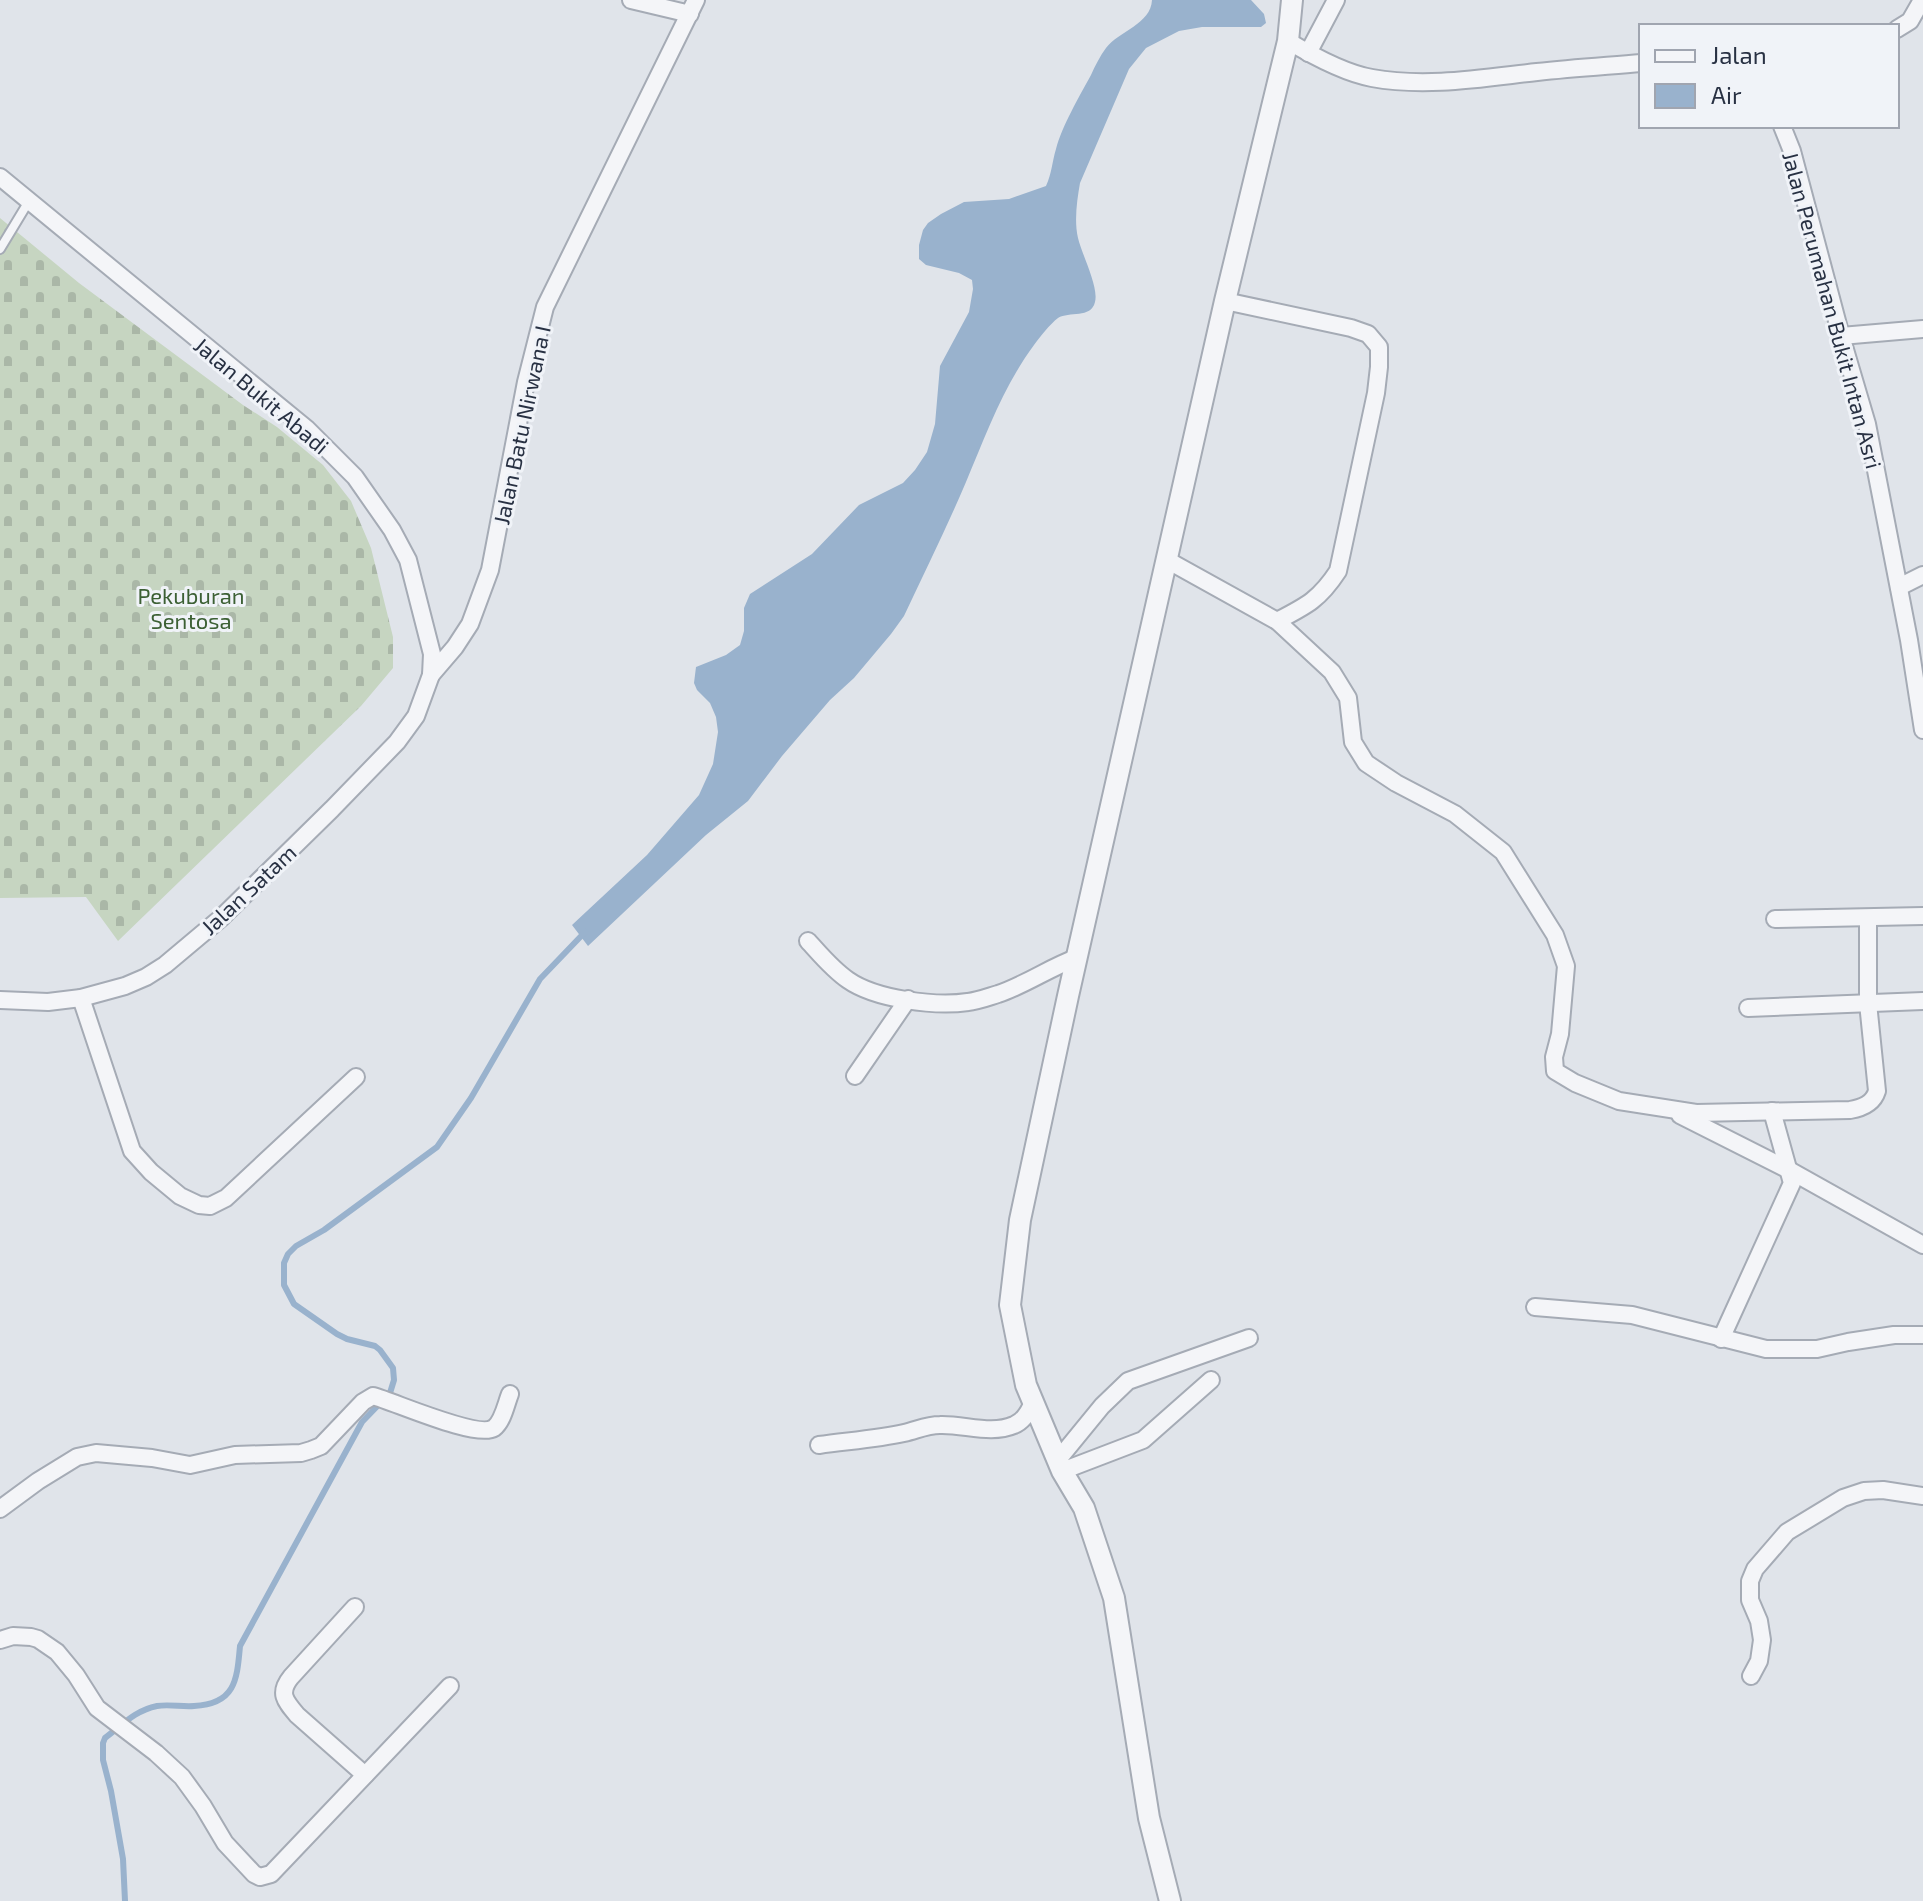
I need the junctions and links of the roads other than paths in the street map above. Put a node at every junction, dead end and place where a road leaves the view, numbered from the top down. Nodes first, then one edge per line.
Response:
1 (631, 0) edge
2 (1292, 0) edge
3 (1336, 0) edge
4 (1922, 0) edge
5 (693, 7) edge
6 (1899, 28) edge
7 (1288, 41) junction
8 (1308, 53) junction
9 (1639, 63) edge
10 (1783, 128) edge
11 (0, 177) edge
12 (29, 201) junction
13 (0, 249) edge
14 (1225, 301) junction
15 (1923, 329) edge
16 (1841, 336) junction
17 (1167, 560) junction
18 (1923, 575) edge
19 (1899, 587) junction
20 (1277, 621) junction
21 (431, 675) junction
22 (1923, 730) edge
23 (1923, 916) edge
24 (1868, 918) junction
25 (1775, 919) dead end
26 (808, 941) dead end
27 (1076, 958) junction
28 (81, 998) junction
29 (908, 999) junction
30 (0, 1000) edge
31 (1923, 1001) edge
32 (1868, 1003) junction
33 (1748, 1008) dead end
34 (855, 1076) dead end
35 (356, 1077) dead end
36 (1668, 1109) junction
37 (1772, 1111) junction
38 (1789, 1170) junction
39 (1923, 1245) edge
40 (1535, 1307) dead end
41 (1923, 1335) edge
42 (1249, 1338) dead end
43 (1721, 1339) junction
44 (1211, 1380) dead end
45 (510, 1394) dead end
46 (1033, 1402) junction
47 (819, 1445) dead end
48 (1059, 1466) junction
49 (1923, 1496) edge
50 (0, 1509) edge
51 (355, 1607) dead end
52 (0, 1640) edge
53 (1751, 1676) dead end
54 (450, 1686) dead end
55 (365, 1775) junction
56 (1170, 1901) edge

1 - 5 street
2 - 7 street
3 - 8 street
4 - 6 street
5 - 21 street, Jalan Batu Nirwana I
7 - 8 street
7 - 14 street
8 - 9 street
10 - 16 street, Jalan Perumahan Bukit Intan Asri
11 - 12 street, Jalan Bukit Abadi
12 - 13 lane
12 - 21 street, Jalan Bukit Abadi
14 - 17 street
14 - 20 street
15 - 16 street
16 - 19 street, Jalan Perumahan Bukit Intan Asri
17 - 20 street
17 - 27 street
18 - 19 street
19 - 22 street, Jalan Perumahan Bukit Intan Asri
20 - 36 street
21 - 28 street, Jalan Satam
23 - 24 street
24 - 25 street
24 - 32 street
26 - 29 street
27 - 29 street
27 - 46 street
28 - 30 street, Jalan Satam
28 - 35 street
29 - 34 street
31 - 32 street
32 - 33 street
32 - 37 street
36 - 37 street
36 - 38 street
37 - 38 street
38 - 39 street
38 - 43 street
40 - 43 street
41 - 43 street
42 - 48 street
44 - 48 street
45 - 50 street
46 - 47 street
46 - 48 street
48 - 56 street
49 - 53 street
51 - 55 street
52 - 55 street
54 - 55 street

